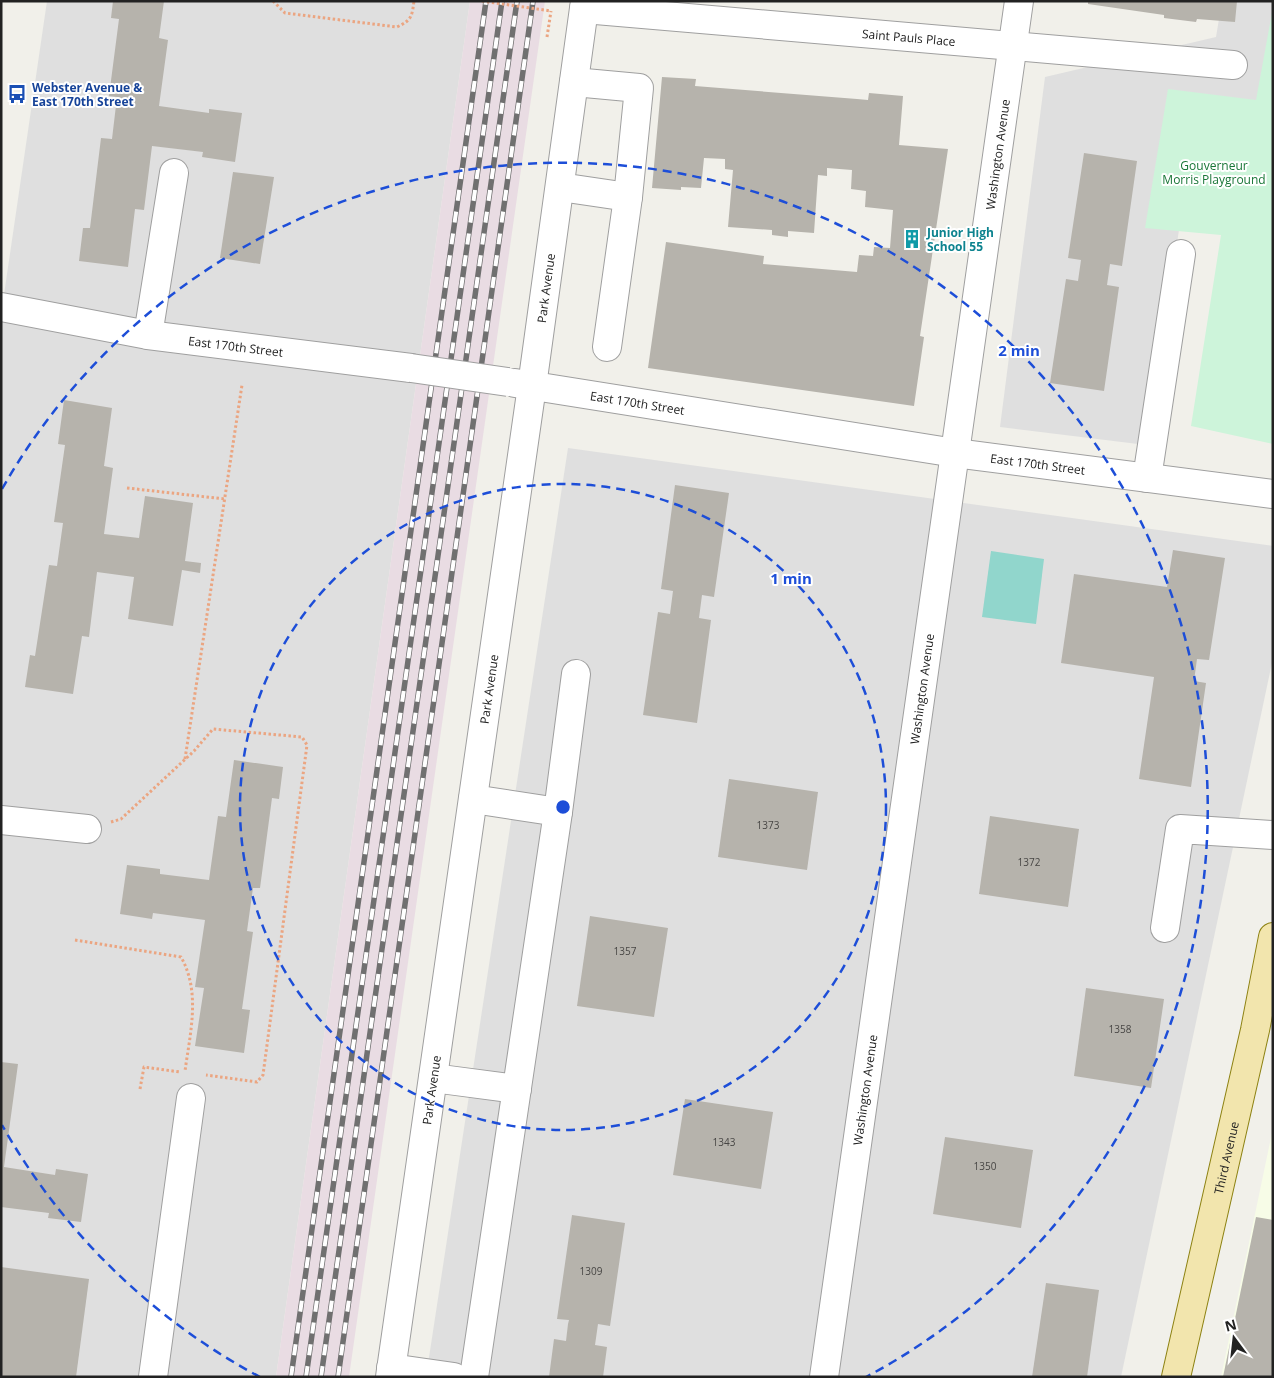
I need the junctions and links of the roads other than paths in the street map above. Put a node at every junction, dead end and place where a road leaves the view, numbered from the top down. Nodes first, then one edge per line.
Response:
1 (1019, 1) edge
2 (584, 5) edge
3 (1013, 45) junction
4 (1233, 65) dead end
5 (574, 82) junction
6 (174, 172) dead end
7 (560, 187) junction
8 (628, 197) junction
9 (1181, 254) dead end
10 (1, 306) edge
11 (148, 335) junction
12 (607, 347) dead end
13 (520, 384) junction
14 (955, 453) junction
15 (1147, 478) junction
16 (1273, 494) edge
17 (576, 674) dead end
18 (473, 799) junction
19 (558, 812) junction
20 (1, 820) edge
21 (87, 829) road end
22 (1273, 835) edge
23 (1165, 928) dead end
24 (1273, 937) edge
25 (433, 1078) junction
26 (197, 1086) road end
27 (517, 1089) junction
28 (390, 1372) edge
29 (153, 1377) edge
30 (454, 1377) edge
31 (474, 1377) edge
32 (824, 1377) edge
33 (1176, 1377) edge

1 - 3 street, Washington Avenue
2 - 3 street, Saint Pauls Place
2 - 5 street, Park Avenue
3 - 4 street, Saint Pauls Place
3 - 14 street, Washington Avenue
5 - 7 street, Park Avenue
5 - 8 street
6 - 11 street
7 - 8 street
7 - 13 street, Park Avenue
8 - 12 street
9 - 15 street
10 - 11 street, East 170th Street
11 - 13 street, East 170th Street, bridge
13 - 14 street, East 170th Street
13 - 18 street, Park Avenue
14 - 15 street, East 170th Street
14 - 32 street, Washington Avenue
15 - 16 street, East 170th Street
17 - 19 street
18 - 19 street
18 - 25 street, Park Avenue
19 - 27 street
20 - 21 street
22 - 23 street
24 - 33 main road, Third Avenue
25 - 27 street
25 - 28 street, Park Avenue
26 - 29 street
27 - 31 street
28 - 30 street

